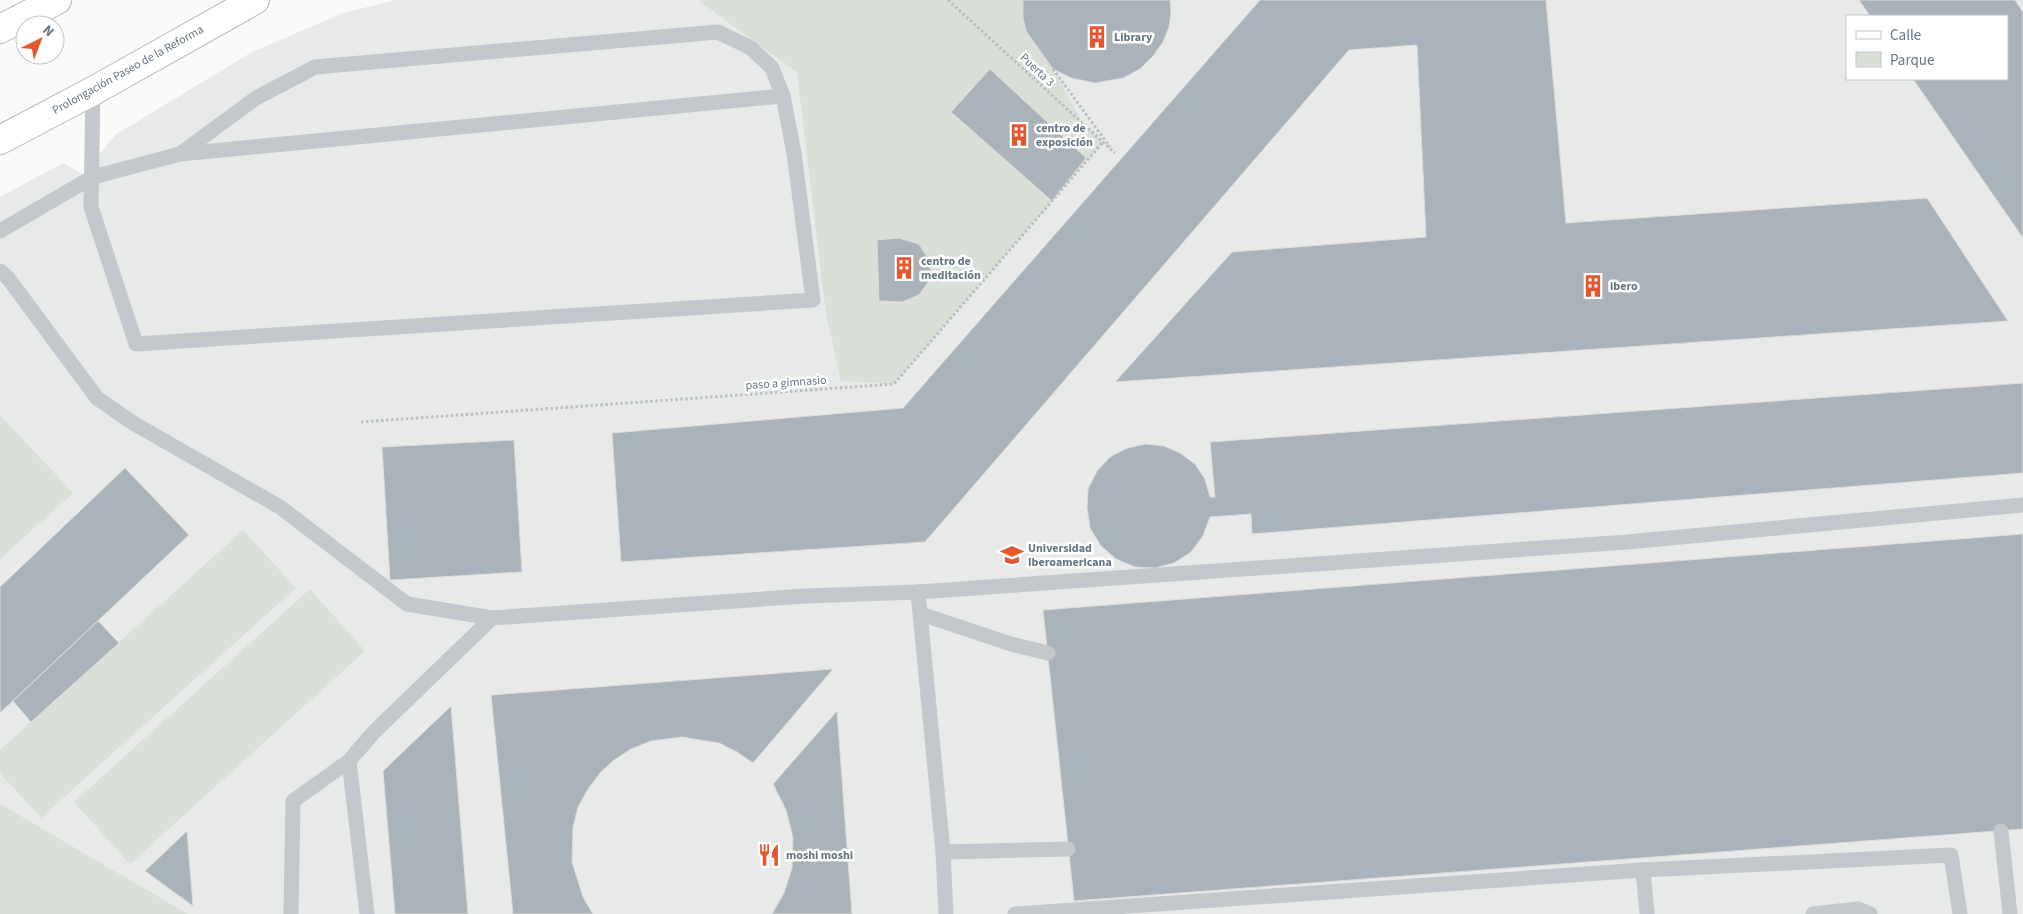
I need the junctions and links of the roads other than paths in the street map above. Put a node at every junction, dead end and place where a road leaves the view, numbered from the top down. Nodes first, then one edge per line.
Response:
1 (57, 0) edge
2 (255, 0) edge
3 (0, 29) edge
4 (93, 91) junction
5 (783, 96) junction
6 (0, 140) edge
7 (180, 154) junction
8 (93, 177) junction
9 (0, 231) edge
10 (0, 271) edge
11 (2023, 505) edge
12 (918, 592) junction
13 (921, 614) junction
14 (492, 618) junction
15 (1048, 652) dead end
16 (349, 761) junction
17 (2001, 831) dead end
18 (1068, 849) dead end
19 (943, 852) junction
20 (1643, 870) junction
21 (291, 914) edge
22 (367, 914) edge
23 (946, 914) edge
24 (1014, 914) edge
25 (1647, 914) edge
26 (1813, 914) edge
27 (1870, 914) edge
28 (1960, 914) edge
29 (2010, 914) edge

1 - 3 main road
2 - 4 main road, Prolongación Paseo de la Reforma
4 - 6 main road, Prolongación Paseo de la Reforma
4 - 8 lane
5 - 7 lane
5 - 7 lane
5 - 8 lane
7 - 8 lane
8 - 9 lane
10 - 14 lane
11 - 12 lane
12 - 13 lane
12 - 14 lane
13 - 15 lane
13 - 19 lane
14 - 16 lane
16 - 21 lane
16 - 22 lane
17 - 29 lane
18 - 19 lane
19 - 23 lane
20 - 24 lane
20 - 25 lane
20 - 28 lane
26 - 27 lane

